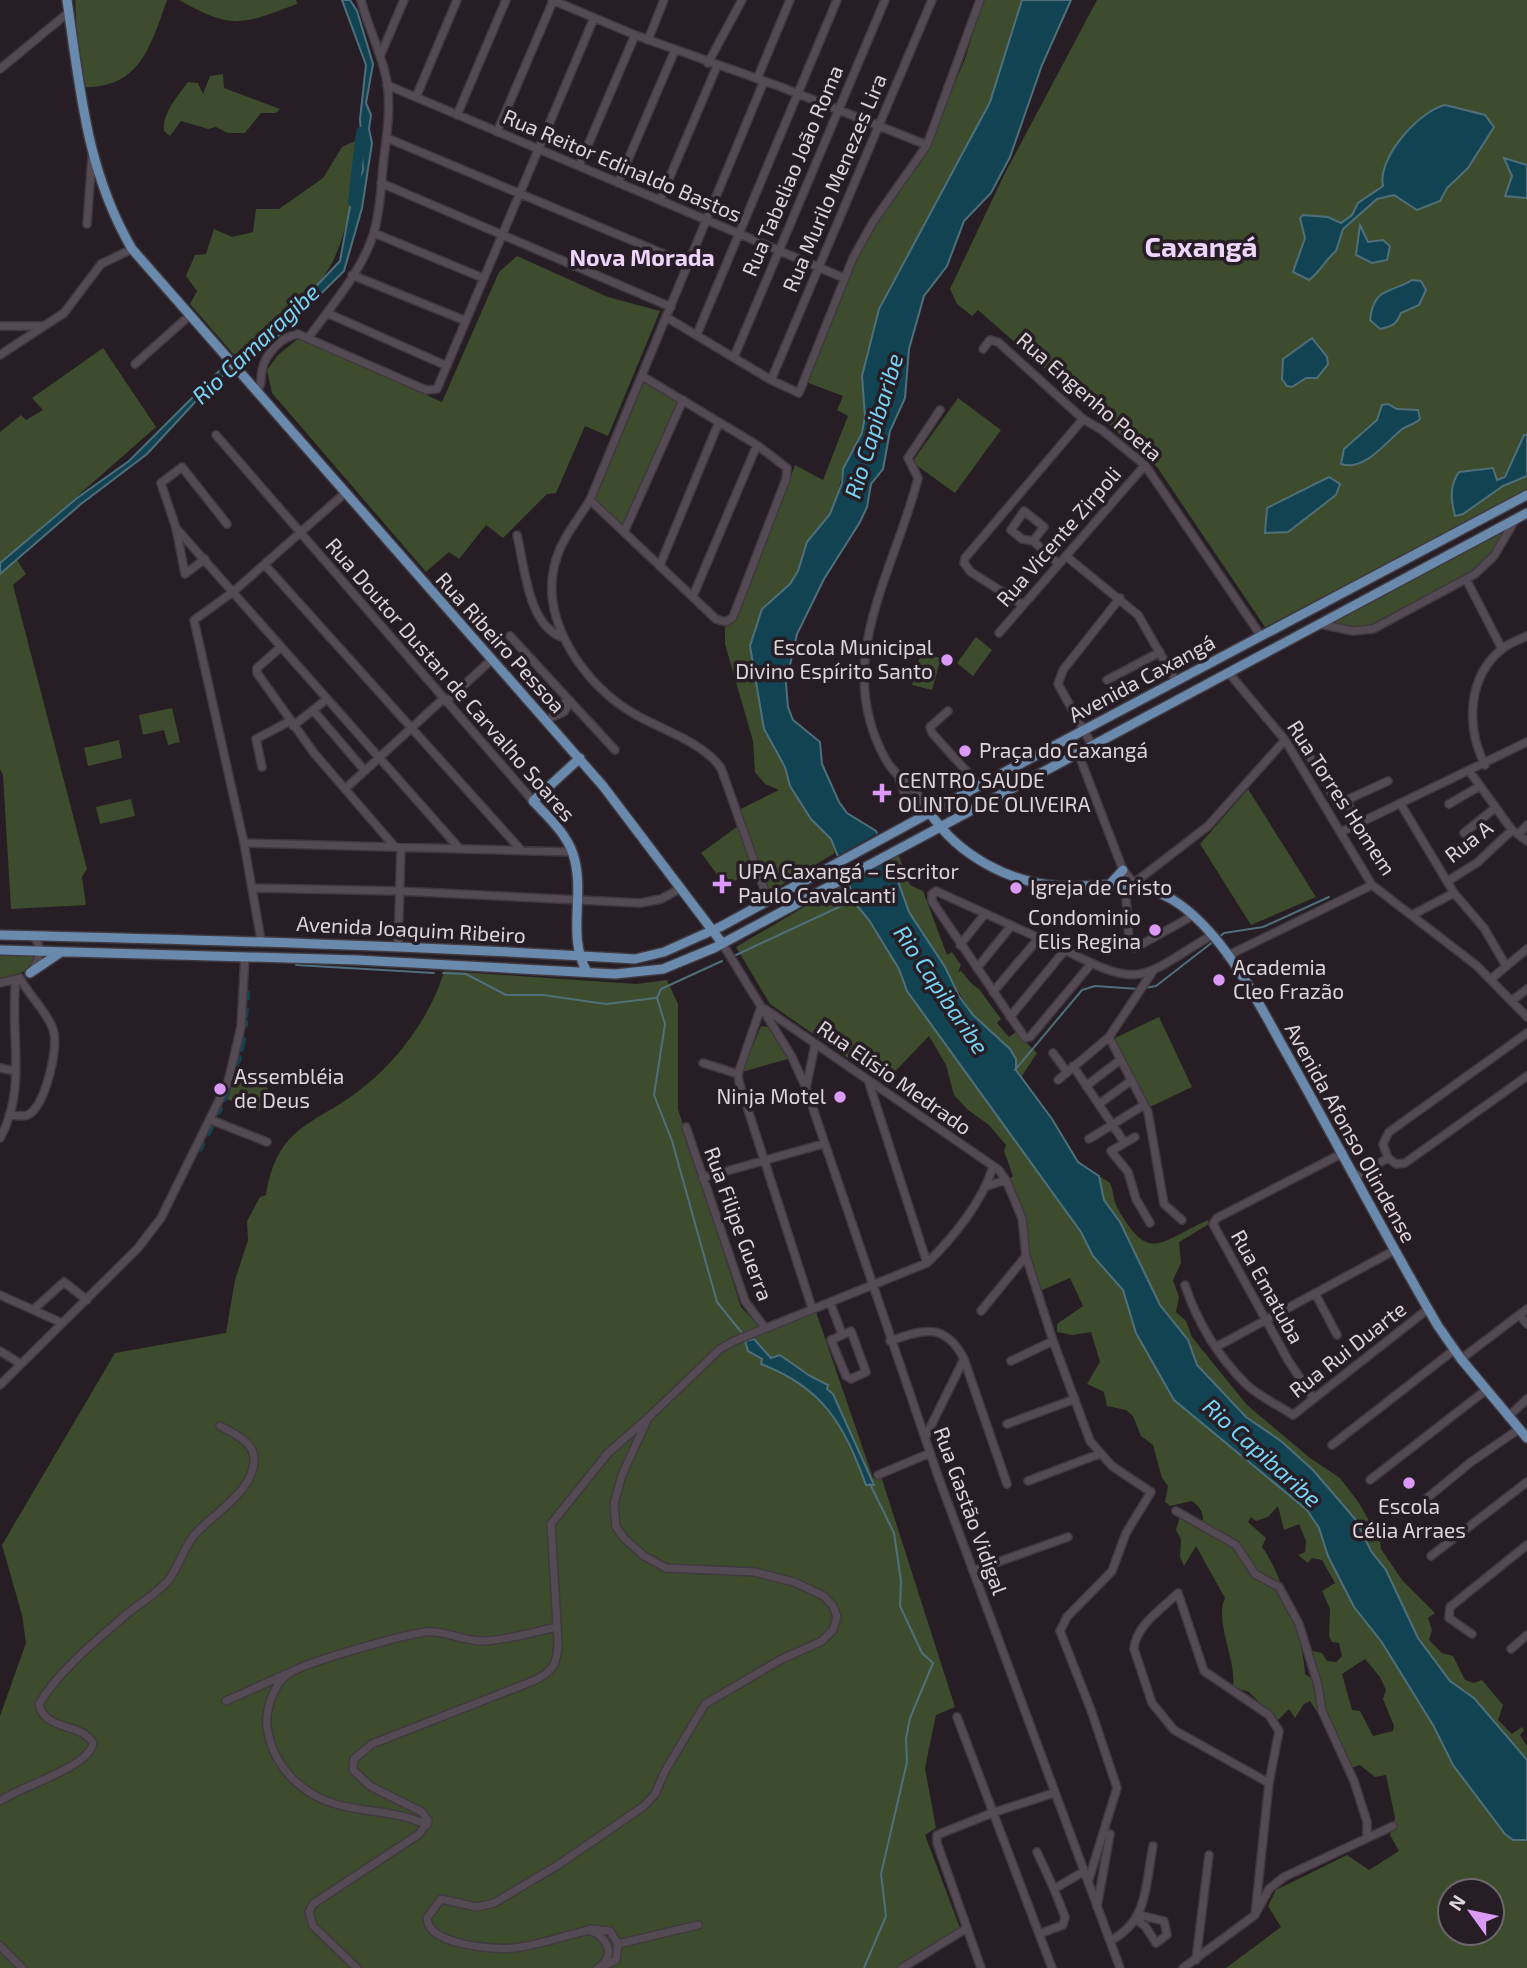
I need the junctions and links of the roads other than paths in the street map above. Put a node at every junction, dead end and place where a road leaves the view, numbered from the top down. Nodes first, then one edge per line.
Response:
1 (67, 0) edge
2 (361, 0) edge
3 (404, 0) edge
4 (457, 0) edge
5 (506, 0) edge
6 (664, 0) edge
7 (743, 0) edge
8 (790, 0) edge
9 (838, 0) edge
10 (885, 0) edge
11 (932, 0) edge
12 (979, 0) edge
13 (555, 1) edge
14 (69, 12) junction
15 (594, 18) junction
16 (635, 35) junction
17 (648, 40) junction
18 (675, 50) junction
19 (381, 55) junction
20 (708, 63) junction
21 (717, 66) junction
22 (0, 69) edge
23 (761, 80) junction
24 (387, 85) junction
25 (798, 94) junction
26 (415, 97) junction
27 (838, 110) junction
28 (457, 115) junction
29 (878, 125) junction
30 (497, 132) junction
31 (387, 138) junction
32 (927, 145) junction
33 (540, 151) junction
34 (92, 156) junction
35 (579, 166) junction
36 (381, 183) junction
37 (618, 183) junction
38 (520, 194) junction
39 (660, 200) junction
40 (706, 220) junction
41 (87, 224) dead end
42 (374, 233) junction
43 (502, 234) junction
44 (740, 235) junction
45 (132, 249) junction
46 (778, 250) junction
47 (688, 264) junction
48 (818, 267) junction
49 (352, 275) junction
50 (483, 278) junction
51 (844, 278) junction
52 (671, 307) junction
53 (327, 313) junction
54 (189, 316) junction
55 (666, 317) junction
56 (466, 321) junction
57 (0, 326) edge
58 (43, 326) junction
59 (697, 334) junction
60 (310, 337) junction
61 (983, 349) dead end
62 (0, 355) edge
63 (734, 357) junction
64 (135, 364) dead end
65 (447, 366) junction
66 (642, 376) junction
67 (771, 380) junction
68 (253, 389) junction
69 (682, 400) junction
70 (940, 410) dead end
71 (1083, 419) junction
72 (719, 422) junction
73 (216, 435) dead end
74 (757, 445) junction
75 (1145, 465) junction
76 (345, 493) junction
77 (1527, 495) edge
78 (590, 500) junction
79 (1527, 513) edge
80 (1514, 520) junction
81 (227, 524) dead end
82 (176, 528) junction
83 (624, 532) junction
84 (300, 534) junction
85 (517, 536) dead end
86 (1033, 541) junction
87 (1066, 556) junction
88 (205, 559) junction
89 (1059, 564) junction
90 (265, 565) junction
91 (660, 565) junction
92 (1466, 579) junction
93 (233, 592) junction
94 (693, 596) junction
95 (1120, 598) junction
96 (1023, 605) junction
97 (1320, 624) junction
98 (999, 633) dead end
99 (510, 636) dead end
100 (1261, 636) junction
101 (1527, 636) edge
102 (564, 638) junction
103 (281, 647) junction
104 (1502, 649) junction
105 (1160, 652) junction
106 (490, 660) junction
107 (1228, 672) junction
108 (1107, 680) dead end
109 (1175, 681) junction
110 (327, 699) junction
111 (445, 701) junction
112 (570, 702) junction
113 (313, 710) junction
114 (948, 711) dead end
115 (549, 720) junction
116 (292, 724) junction
117 (412, 727) junction
118 (1085, 730) junction
119 (1072, 737) junction
120 (1285, 740) junction
121 (1527, 742) edge
122 (1092, 745) junction
123 (615, 750) dead end
124 (1078, 752) junction
125 (1310, 757) dead end
126 (379, 758) junction
127 (580, 758) junction
128 (1485, 765) junction
129 (262, 767) dead end
130 (365, 771) junction
131 (1470, 772) junction
132 (1388, 781) dead end
133 (979, 785) junction
134 (1480, 786) junction
135 (345, 789) junction
136 (533, 800) junction
137 (1342, 802) junction
138 (1400, 803) junction
139 (1449, 804) dead end
140 (1495, 808) junction
141 (923, 817) junction
142 (1359, 823) junction
143 (1527, 825) edge
144 (939, 826) junction
145 (1341, 832) junction
146 (1516, 832) junction
147 (1464, 834) dead end
148 (1527, 841) edge
149 (244, 843) junction
150 (398, 847) junction
151 (460, 849) junction
152 (522, 851) junction
153 (572, 852) junction
154 (1123, 870) junction
155 (1448, 881) junction
156 (1129, 883) junction
157 (1110, 884) junction
158 (1372, 885) junction
159 (252, 888) junction
160 (681, 888) junction
161 (399, 891) junction
162 (1454, 893) junction
163 (771, 898) junction
164 (578, 900) junction
165 (782, 912) joint
166 (984, 915) junction
167 (1194, 915) junction
168 (1412, 915) junction
169 (1011, 926) junction
170 (714, 930) junction
171 (0, 934) edge
172 (32, 935) junction
173 (1214, 938) junction
174 (1038, 939) junction
175 (261, 940) junction
176 (722, 943) junction
177 (960, 945) junction
178 (398, 947) junction
179 (1527, 948) edge
180 (0, 950) edge
181 (1065, 950) junction
182 (41, 951) junction
183 (62, 951) junction
184 (578, 956) junction
185 (1227, 956) junction
186 (244, 957) junction
187 (1091, 964) junction
188 (1505, 964) junction
189 (977, 968) junction
190 (1154, 969) junction
191 (587, 972) junction
192 (30, 973) junction
193 (18, 979) junction
194 (1492, 979) junction
195 (0, 983) edge
196 (1527, 989) edge
197 (993, 992) junction
198 (1513, 1000) junction
199 (761, 1007) junction
200 (1010, 1017) junction
201 (1527, 1017) edge
202 (1527, 1033) edge
203 (1109, 1037) junction
204 (815, 1045) junction
205 (1053, 1053) dead end
206 (1120, 1060) junction
207 (704, 1063) dead end
208 (811, 1063) junction
209 (795, 1064) junction
210 (0, 1068) edge
211 (1070, 1069) junction
212 (15, 1070) junction
213 (738, 1074) junction
214 (1527, 1076) edge
215 (1058, 1080) dead end
216 (1132, 1080) junction
217 (869, 1083) junction
218 (1086, 1086) junction
219 (806, 1088) junction
220 (1099, 1104) junction
221 (1144, 1105) junction
222 (9, 1115) junction
223 (211, 1120) junction
224 (1112, 1122) junction
225 (686, 1127) dead end
226 (1135, 1137) dead end
227 (0, 1138) edge
228 (1089, 1139) dead end
229 (267, 1142) dead end
230 (1124, 1142) junction
231 (823, 1143) junction
232 (1343, 1153) junction
233 (1388, 1158) junction
234 (763, 1161) junction
235 (993, 1167) junction
236 (1356, 1176) junction
237 (702, 1178) junction
238 (1006, 1180) junction
239 (987, 1186) junction
240 (1182, 1220) dead end
241 (1150, 1223) dead end
242 (1395, 1250) junction
243 (1026, 1256) junction
244 (927, 1262) junction
245 (1185, 1285) dead end
246 (872, 1287) junction
247 (1315, 1293) junction
248 (0, 1295) edge
249 (87, 1300) junction
250 (830, 1302) junction
251 (812, 1308) junction
252 (1527, 1308) edge
253 (1428, 1309) junction
254 (33, 1310) junction
255 (981, 1311) dead end
256 (1519, 1315) junction
257 (1267, 1320) junction
258 (62, 1324) junction
259 (1527, 1324) edge
260 (761, 1329) junction
261 (842, 1334) junction
262 (1337, 1335) dead end
263 (890, 1341) junction
264 (1052, 1341) junction
265 (1216, 1347) junction
266 (1454, 1350) junction
267 (0, 1351) edge
268 (964, 1359) junction
269 (1461, 1359) junction
270 (1011, 1361) dead end
271 (21, 1364) junction
272 (0, 1385) edge
273 (1486, 1390) junction
274 (1313, 1398) junction
275 (1075, 1399) junction
276 (1527, 1399) edge
277 (1508, 1417) junction
278 (648, 1418) junction
279 (1007, 1424) dead end
280 (220, 1426) dead end
281 (1519, 1429) junction
282 (925, 1438) junction
283 (1527, 1438) edge
284 (1332, 1445) dead end
285 (930, 1453) junction
286 (1099, 1454) junction
287 (878, 1475) dead end
288 (1370, 1480) dead end
289 (1028, 1482) dead end
290 (1527, 1482) edge
291 (1007, 1484) dead end
292 (1426, 1499) dead end
293 (1176, 1511) dead end
294 (1068, 1537) dead end
295 (1527, 1545) edge
296 (1431, 1556) dead end
297 (973, 1571) junction
298 (557, 1627) junction
299 (1472, 1634) dead end
300 (1527, 1635) edge
301 (1511, 1649) dead end
302 (286, 1674) junction
303 (226, 1700) dead end
304 (957, 1717) dead end
305 (1269, 1783) junction
306 (1054, 1793) junction
307 (0, 1801) edge
308 (992, 1813) junction
309 (426, 1825) junction
310 (1393, 1826) dead end
311 (1110, 1834) dead end
312 (1367, 1837) junction
313 (1153, 1846) dead end
314 (1037, 1852) dead end
315 (1209, 1855) dead end
316 (1083, 1872) junction
317 (1088, 1882) junction
318 (1054, 1889) junction
319 (1096, 1907) junction
320 (1255, 1915) junction
321 (698, 1925) dead end
322 (967, 1928) junction
323 (589, 1930) junction
324 (1039, 1934) junction
325 (1110, 1941) junction
326 (618, 1944) junction
327 (0, 1946) edge
328 (1196, 1960) junction
329 (600, 1967) edge
330 (22, 1968) edge
331 (357, 1968) edge
332 (902, 1968) edge
333 (981, 1968) edge
334 (1052, 1968) edge
335 (1120, 1968) edge
336 (1183, 1968) edge

1 - 14 main road, Rua Ribeiro Pessoa
2 - 19 street
3 - 19 street
4 - 26 street
5 - 28 street
6 - 17 street
7 - 20 street
8 - 23 street
9 - 25 street
10 - 27 street, Rua Tabeliao João Roma
11 - 29 street, Rua Murilo Menezes Lira
12 - 32 street
13 - 15 street
13 - 30 street
14 - 22 street
14 - 34 main road, Rua Ribeiro Pessoa
15 - 16 street
15 - 33 street
16 - 17 street
16 - 35 street
17 - 18 street
18 - 20 street
18 - 37 street
19 - 24 street
20 - 21 street
21 - 23 street
21 - 39 street
23 - 25 street
23 - 40 street
24 - 26 street, Rua Reitor Edinaldo Bastos
24 - 31 street
25 - 27 street
25 - 44 street
26 - 28 street, Rua Reitor Edinaldo Bastos
27 - 29 street
27 - 46 street, Rua Tabeliao João Roma
28 - 30 street, Rua Reitor Edinaldo Bastos
29 - 32 street
29 - 48 street, Rua Murilo Menezes Lira
30 - 33 street, Rua Reitor Edinaldo Bastos
31 - 36 street
31 - 38 street
32 - 51 street
33 - 35 street, Rua Reitor Edinaldo Bastos
33 - 38 street
34 - 41 street
34 - 45 main road, Rua Ribeiro Pessoa
35 - 37 street, Rua Reitor Edinaldo Bastos
36 - 42 street
36 - 43 street
37 - 39 street, Rua Reitor Edinaldo Bastos
38 - 43 street
38 - 47 street
39 - 40 street, Rua Reitor Edinaldo Bastos
40 - 44 street, Rua Reitor Edinaldo Bastos
40 - 47 street
42 - 49 street
42 - 50 street
43 - 50 street
43 - 52 street
44 - 46 street, Rua Reitor Edinaldo Bastos
44 - 59 street
45 - 54 main road, Rua Ribeiro Pessoa
45 - 58 street
46 - 48 street, Rua Reitor Edinaldo Bastos
46 - 63 street, Rua Tabeliao João Roma
47 - 52 street
48 - 51 street, Rua Reitor Edinaldo Bastos
48 - 67 street, Rua Murilo Menezes Lira
49 - 53 street
49 - 56 street
50 - 56 street
51 - 67 street
52 - 55 street
53 - 60 street
53 - 65 street
54 - 64 street
54 - 68 main road, Rua Ribeiro Pessoa
55 - 59 street
55 - 66 street
56 - 65 street
57 - 58 street
58 - 62 street
59 - 63 street
60 - 65 street
60 - 68 street
61 - 71 street, Rua Engenho Poeta
63 - 67 street
66 - 69 street
66 - 78 street
68 - 76 main road, Rua Ribeiro Pessoa
69 - 72 street
69 - 83 street
70 - 141 street
71 - 75 street, Rua Engenho Poeta
71 - 96 street
72 - 74 street
72 - 91 street
73 - 84 street, Rua Doutor Dustan de Carvalho Soares
74 - 94 street
74 - 94 street
75 - 87 street, Rua Vicente Zirpoli
75 - 100 street, Rua Engenho Poeta
76 - 84 street
76 - 106 main road, Rua Ribeiro Pessoa
77 - 100 main road, Avenida Caxangá
78 - 83 street
78 - 102 street
79 - 80 main road, Avenida Caxangá
80 - 92 street
80 - 97 main road, Avenida Caxangá
81 - 82 street
82 - 88 street
82 - 88 street
83 - 91 street
84 - 90 street
84 - 111 street, Rua Doutor Dustan de Carvalho Soares
85 - 102 street
86 - 86 street
86 - 89 street
87 - 89 street, Rua Vicente Zirpoli
87 - 95 street
88 - 93 street
89 - 96 street, Rua Vicente Zirpoli
90 - 93 street
90 - 117 street
91 - 94 street
92 - 97 street
92 - 104 street
93 - 103 street
93 - 149 street
95 - 105 street
95 - 118 street
96 - 98 street, Rua Vicente Zirpoli
97 - 107 main road, Avenida Caxangá
99 - 112 street
100 - 109 main road, Avenida Caxangá
101 - 104 street
102 - 163 street
103 - 110 street
103 - 116 street
104 - 128 street
105 - 108 street
105 - 109 street
106 - 111 street
106 - 115 main road, Rua Ribeiro Pessoa
107 - 120 street, Rua Torres Homem
107 - 122 main road, Avenida Caxangá
109 - 118 main road, Avenida Caxangá
110 - 113 street
110 - 126 street
111 - 117 street
111 - 136 street, Rua Doutor Dustan de Carvalho Soares
112 - 115 street
112 - 123 street
113 - 116 street
113 - 130 street
114 - 133 street
115 - 127 main road, Rua Ribeiro Pessoa
116 - 129 street
116 - 135 street
117 - 126 street
117 - 152 street
118 - 119 main road, Avenida Caxangá
118 - 122 street
119 - 124 street
119 - 133 main road, Avenida Caxangá
120 - 145 street, Rua Torres Homem
120 - 156 street
121 - 128 street
122 - 124 main road, Avenida Caxangá
124 - 144 main road, Avenida Caxangá
124 - 154 street
125 - 137 street
126 - 130 street
126 - 151 street
127 - 136 main road
127 - 160 main road, Rua Ribeiro Pessoa
128 - 131 street
130 - 135 street
131 - 134 street
131 - 138 street
132 - 137 street
133 - 141 main road, Avenida Caxangá
134 - 139 street
134 - 140 street
135 - 150 street
136 - 153 main road, Rua Doutor Dustan de Carvalho Soares
137 - 142 street
138 - 142 street
138 - 155 street
140 - 146 street
140 - 147 street
141 - 144 main road, Avenida Afonso Olindense
141 - 163 main road, Avenida Caxangá
142 - 145 street
143 - 146 street, Rua A
144 - 157 main road, Avenida Afonso Olindense
144 - 165 main road, Avenida Caxangá
145 - 158 street, Rua Torres Homem
146 - 148 street
146 - 155 street, Rua A
149 - 150 street
149 - 159 street
150 - 151 street
150 - 161 street
151 - 152 street
152 - 153 street
153 - 164 main road, Rua Doutor Dustan de Carvalho Soares
154 - 156 street
154 - 157 main road
155 - 162 street
156 - 157 main road, Avenida Afonso Olindense
156 - 167 main road, Avenida Afonso Olindense
156 - 167 street
158 - 168 street, Rua Torres Homem
158 - 185 street
159 - 161 street
159 - 175 street
160 - 164 street
160 - 170 main road, Rua Ribeiro Pessoa
161 - 164 street
161 - 178 street
162 - 168 street
162 - 188 street
163 - 170 main road, Avenida Joaquim Ribeiro
164 - 184 main road, Rua Doutor Dustan de Carvalho Soares
165 - 176 main road, Avenida Joaquim Ribeiro
166 - 169 street
166 - 177 street
166 - 177 street
167 - 173 main road, Avenida Afonso Olindense
168 - 194 street, Rua Torres Homem
169 - 174 street
169 - 189 street
170 - 176 main road, Rua Gastão Vidigal
170 - 184 main road, Avenida Joaquim Ribeiro
171 - 172 main road, Avenida Joaquim Ribeiro
172 - 175 main road, Avenida Joaquim Ribeiro
172 - 182 street
173 - 185 main road, Avenida Afonso Olindense
173 - 190 street
174 - 181 street
174 - 197 street
175 - 178 main road, Avenida Joaquim Ribeiro
176 - 191 main road, Avenida Joaquim Ribeiro
176 - 199 street, Rua Gastão Vidigal
177 - 189 street
178 - 184 main road, Avenida Joaquim Ribeiro
179 - 188 street
180 - 182 main road, Avenida Joaquim Ribeiro
181 - 187 street
181 - 200 street
182 - 183 main road, Avenida Joaquim Ribeiro
182 - 192 street
183 - 186 main road, Avenida Joaquim Ribeiro
183 - 192 main road
184 - 191 main road, Rua Doutor Dustan de Carvalho Soares
185 - 232 main road, Avenida Afonso Olindense
186 - 191 main road, Avenida Joaquim Ribeiro
186 - 223 street
187 - 190 street
187 - 200 street
188 - 194 street
189 - 197 street
190 - 203 street
192 - 193 street
193 - 195 street
193 - 212 street
193 - 222 street
194 - 198 street, Rua Torres Homem
196 - 198 street
197 - 200 street
198 - 201 street, Rua Torres Homem
199 - 204 street, Rua Elísio Medrado
199 - 209 street, Rua Gastão Vidigal
199 - 213 street
202 - 233 street
203 - 206 street
203 - 211 street
204 - 208 street
204 - 217 street, Rua Elísio Medrado
205 - 211 street
206 - 216 street
206 - 218 street
207 - 213 street
208 - 209 street
208 - 219 street
209 - 219 street, Rua Gastão Vidigal
210 - 212 street
211 - 215 street
211 - 218 street
212 - 222 street
213 - 234 street
214 - 233 street
216 - 220 street
216 - 221 street
217 - 235 street, Rua Elísio Medrado
217 - 244 street
218 - 220 street
219 - 231 street, Rua Gastão Vidigal
220 - 224 street
221 - 224 street
221 - 240 street
222 - 227 street
223 - 229 street
223 - 249 street
224 - 228 street
224 - 230 street
225 - 237 street, Rua Filipe Guerra
226 - 230 street
230 - 241 street
231 - 234 street
231 - 246 street, Rua Gastão Vidigal
232 - 236 main road, Avenida Afonso Olindense
232 - 257 street, Rua Ematuba
233 - 236 street
234 - 237 street
234 - 251 street
235 - 238 street, Rua Elísio Medrado
235 - 239 street
236 - 242 main road, Avenida Afonso Olindense
237 - 260 street, Rua Filipe Guerra
238 - 239 street
238 - 243 street
239 - 244 street
242 - 247 street
242 - 253 main road, Avenida Afonso Olindense
243 - 255 street
243 - 264 street
244 - 246 street
245 - 265 street, Rua Rui Duarte
246 - 250 street
246 - 263 street, Rua Gastão Vidigal
247 - 257 street
247 - 262 street
248 - 254 street
249 - 254 street
249 - 258 street
250 - 251 street
250 - 261 street
251 - 260 street
252 - 256 street
253 - 266 main road, Avenida Afonso Olindense
253 - 274 street, Rua Rui Duarte
254 - 258 street
256 - 259 street
256 - 269 street
257 - 265 street
257 - 274 street, Rua Ematuba
258 - 271 street
260 - 278 street
261 - 261 street
263 - 268 street
263 - 282 street, Rua Gastão Vidigal
264 - 270 street
264 - 275 street
265 - 274 street, Rua Rui Duarte
266 - 269 main road, Avenida Afonso Olindense
266 - 284 street
267 - 271 street
268 - 282 street
268 - 291 street
269 - 273 main road, Avenida Afonso Olindense
271 - 272 street
273 - 277 main road, Avenida Afonso Olindense
273 - 288 street
275 - 279 street
275 - 286 street
276 - 277 street
277 - 281 main road, Avenida Afonso Olindense
278 - 298 street
278 - 323 street
280 - 307 street
281 - 283 main road, Avenida Afonso Olindense
281 - 292 street
282 - 285 street, Rua Gastão Vidigal
285 - 287 street
285 - 297 street, Rua Gastão Vidigal
286 - 289 street
286 - 317 street
290 - 296 street
293 - 312 street
294 - 297 street
295 - 299 street
297 - 306 street, Rua Gastão Vidigal
298 - 302 street
298 - 309 street
300 - 301 street
302 - 303 street
302 - 309 street
304 - 308 street
305 - 305 street
305 - 320 street
306 - 308 street
306 - 316 street, Rua Gastão Vidigal
308 - 322 street
308 - 324 street
309 - 331 street
310 - 312 street
311 - 319 street
312 - 320 street
313 - 325 street
314 - 318 street
315 - 328 street
316 - 317 street, Rua Gastão Vidigal
316 - 318 street
317 - 319 street, Rua Gastão Vidigal
318 - 324 street
319 - 325 street, Rua Gastão Vidigal
320 - 328 street
321 - 326 street
322 - 332 street
322 - 333 street
323 - 326 street
323 - 329 street
324 - 334 street
325 - 335 street, Rua Gastão Vidigal
326 - 329 street
327 - 330 street
328 - 336 street

